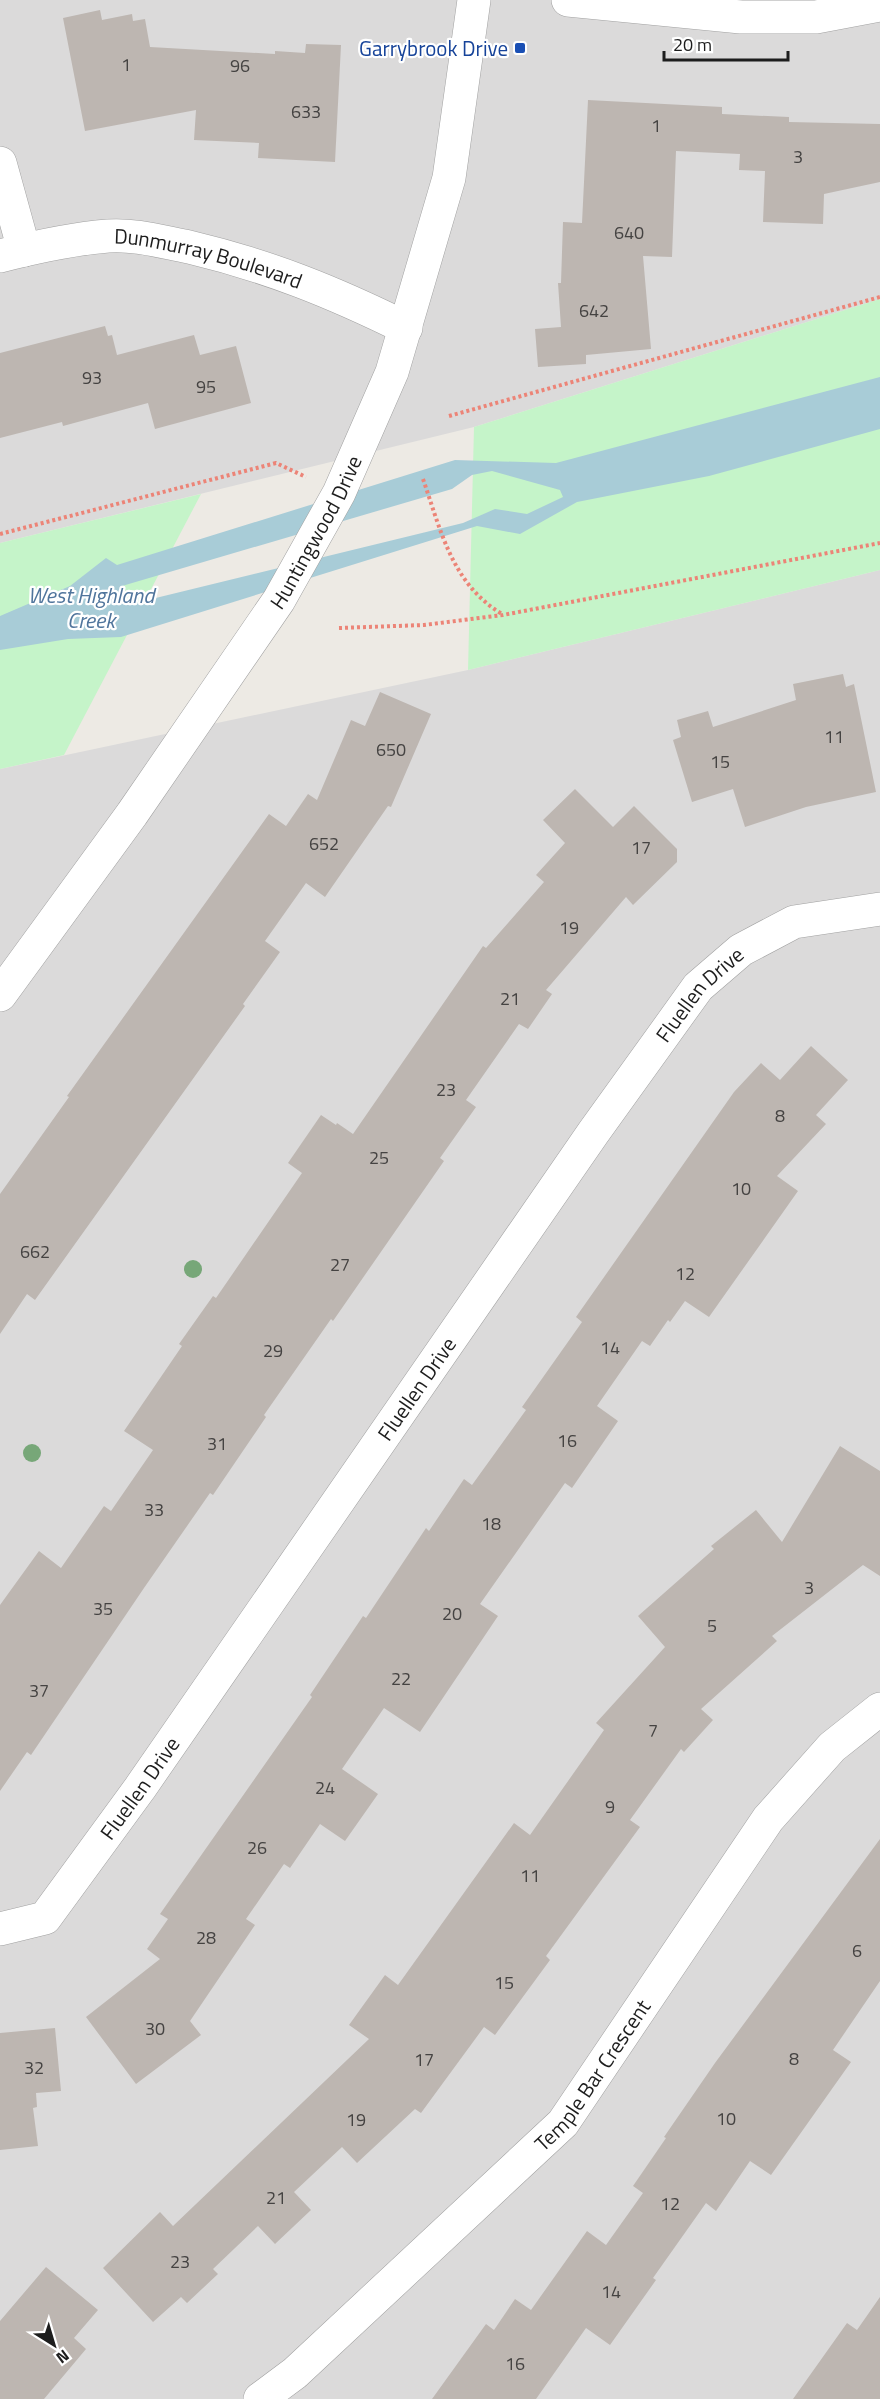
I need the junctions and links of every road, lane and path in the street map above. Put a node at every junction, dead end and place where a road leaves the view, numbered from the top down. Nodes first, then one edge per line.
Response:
1 (474, 0) edge
2 (568, 0) edge
3 (880, 5) edge
4 (0, 163) edge
5 (12, 253) edge
6 (880, 297) edge
7 (406, 328) junction
8 (450, 416) dead end
9 (423, 478) dead end
10 (339, 494) junction
11 (0, 534) edge
12 (880, 543) edge
13 (503, 615) junction
14 (339, 628) dead end
15 (880, 909) edge
16 (0, 995) edge
17 (880, 1709) edge
18 (0, 1929) edge
19 (260, 2399) edge

1 - 7 street, Huntingwood Drive
2 - 3 street
4 - 5 street
5 - 7 street, Dunmurray Boulevard
6 - 8 path
7 - 10 street, Huntingwood Drive
9 - 13 path
10 - 11 path
10 - 16 street, Huntingwood Drive
12 - 13 path
13 - 14 path
15 - 18 street, Fluellen Drive
17 - 19 street, Temple Bar Crescent

